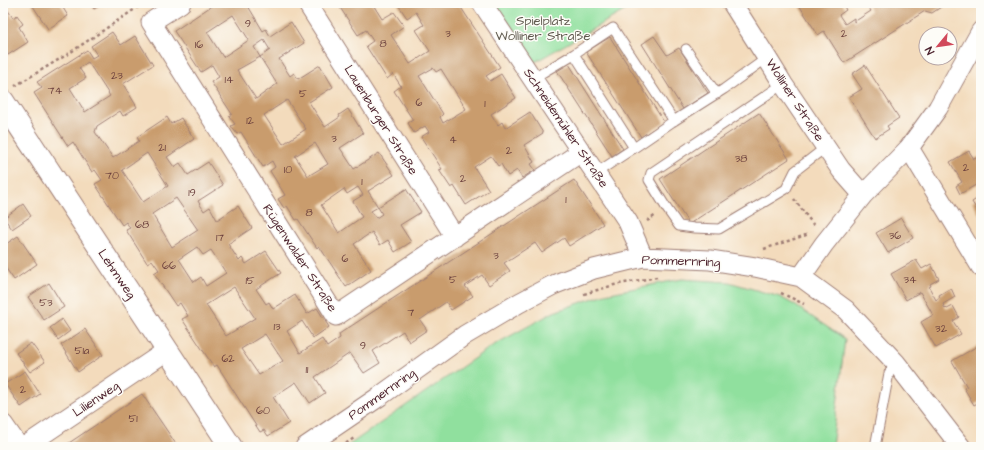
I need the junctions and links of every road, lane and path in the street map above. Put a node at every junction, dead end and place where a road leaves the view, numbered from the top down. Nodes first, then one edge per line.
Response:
1 (140, 3) edge
2 (181, 3) edge
3 (306, 3) edge
4 (482, 3) edge
5 (732, 3) edge
6 (138, 7) junction
7 (151, 22) junction
8 (981, 31) edge
9 (686, 49) dead end
10 (574, 54) junction
11 (768, 58) junction
12 (532, 79) junction
13 (783, 84) junction
14 (717, 94) junction
15 (6, 95) edge
16 (674, 121) junction
17 (826, 147) junction
18 (634, 148) junction
19 (909, 148) junction
20 (582, 152) junction
21 (596, 173) junction
22 (786, 190) junction
23 (863, 195) junction
24 (667, 208) junction
25 (642, 224) dead end
26 (817, 231) dead end
27 (455, 237) junction
28 (643, 257) junction
29 (981, 267) edge
30 (662, 276) dead end
31 (801, 277) junction
32 (777, 291) dead end
33 (580, 296) dead end
34 (807, 305) dead end
35 (168, 350) junction
36 (896, 363) junction
37 (3, 424) edge
38 (354, 438) dead end
39 (19, 447) edge
40 (24, 447) edge
41 (231, 447) edge
42 (305, 447) edge
43 (341, 447) edge
44 (875, 447) edge
45 (961, 447) edge

1 - 6 path
2 - 7 street
3 - 27 street, Lauenburger Straße
4 - 12 street, Schneidemühler Straße
5 - 11 street, Wolliner Straße
6 - 7 path
6 - 15 path
7 - 27 street, Rügenwalder Straße
8 - 19 street
9 - 14 lane
10 - 12 lane
10 - 16 lane
10 - 18 lane
11 - 13 street, Wolliner Straße
11 - 14 lane
12 - 20 street, Schneidemühler Straße
13 - 17 street, Wolliner Straße
13 - 24 lane
14 - 16 lane
15 - 35 street, Lehmweg
16 - 18 lane
17 - 22 lane
17 - 23 street, Wolliner Straße
18 - 21 lane
19 - 23 street
19 - 29 street
20 - 21 street, Schneidemühler Straße
20 - 27 street, Rügenwalder Straße
21 - 28 street, Schneidemühler Straße
22 - 24 lane
22 - 26 path
23 - 31 street
24 - 25 path
28 - 31 street, Pommernring
28 - 42 street, Pommernring
30 - 33 path
31 - 36 street, Pommernring
32 - 34 path
35 - 40 street, Lilienweg
35 - 41 street, Lehmweg
36 - 44 lane
36 - 45 street, Pommernring
37 - 39 street
38 - 43 path

